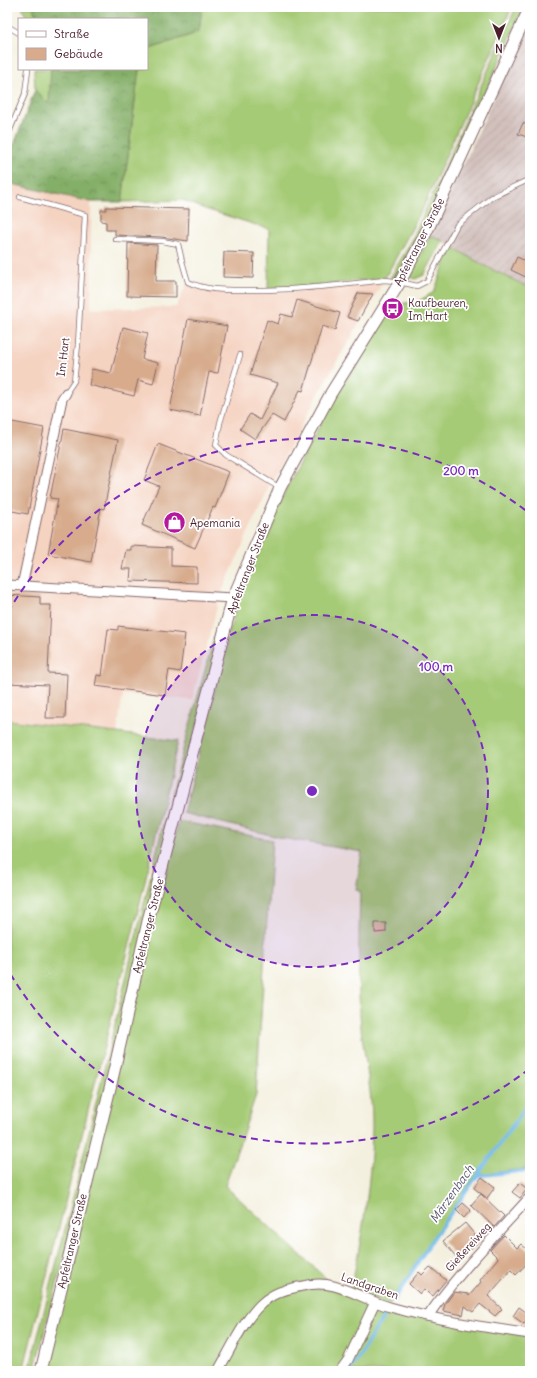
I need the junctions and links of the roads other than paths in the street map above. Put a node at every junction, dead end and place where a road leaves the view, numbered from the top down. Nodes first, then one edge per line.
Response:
1 (530, 7) edge
2 (7, 26) edge
3 (18, 32) edge
4 (28, 70) edge
5 (7, 137) edge
6 (530, 179) edge
7 (20, 197) dead end
8 (115, 239) dead end
9 (400, 282) junction
10 (240, 355) dead end
11 (66, 393) joint
12 (280, 488) junction
13 (7, 585) edge
14 (22, 586) junction
15 (234, 598) junction
16 (530, 1197) edge
17 (375, 1302) junction
18 (428, 1316) junction
19 (530, 1334) edge
20 (41, 1371) edge
21 (218, 1371) edge
22 (340, 1371) edge

1 - 9 street, Apfeltranger Straße
2 - 3 lane
4 - 5 lane
6 - 9 lane
7 - 11 lane, Im Hart
8 - 9 lane
9 - 12 street, Apfeltranger Straße
10 - 12 lane
11 - 14 street, Im Hart
12 - 15 street, Apfeltranger Straße
13 - 14 street
14 - 15 street
15 - 20 street, Apfeltranger Straße
16 - 18 street, Gießereiweg
17 - 18 street, Landgraben
17 - 21 street, Landgraben
17 - 22 street
18 - 19 street, Landgraben

